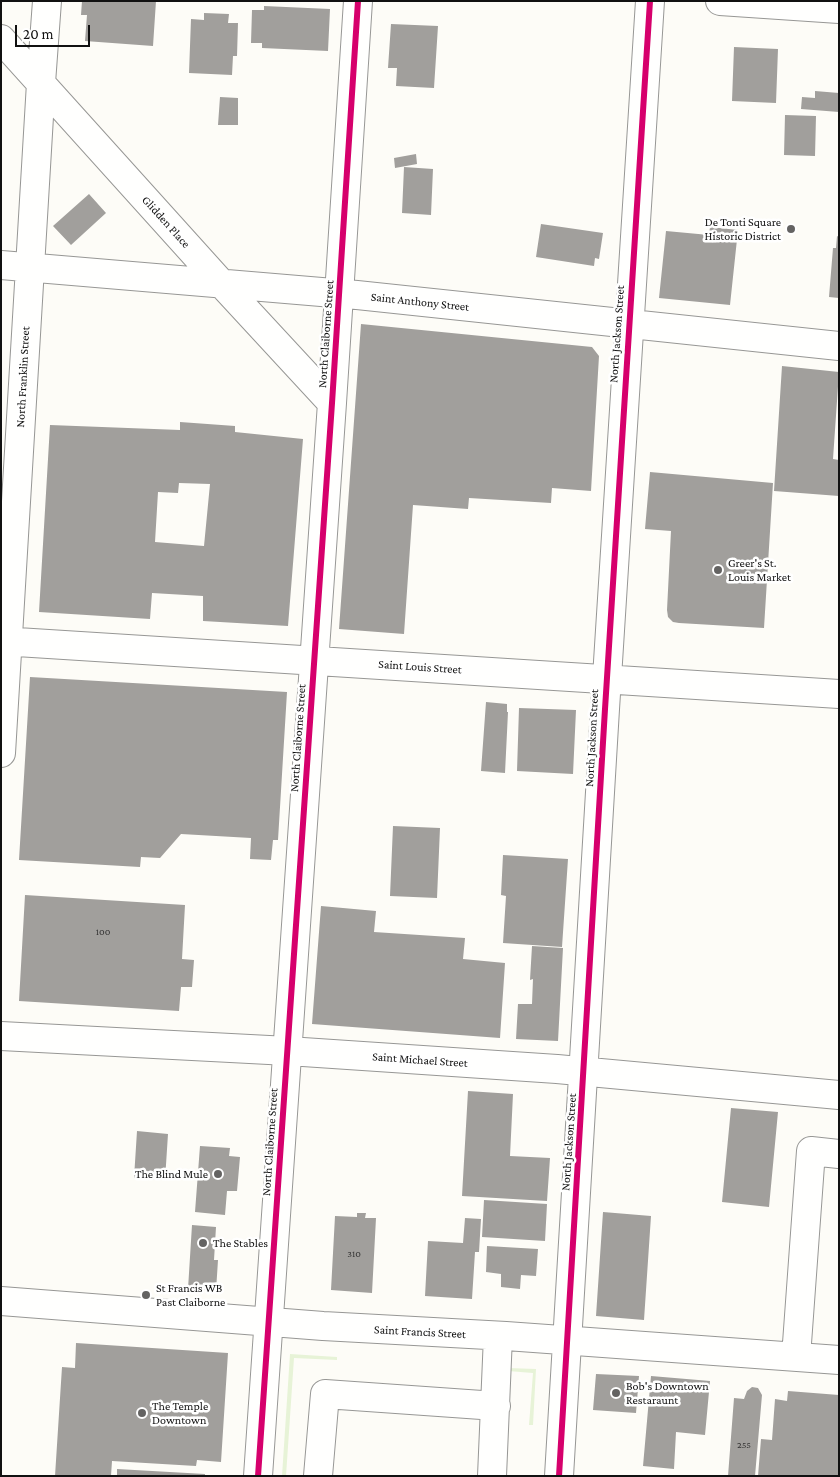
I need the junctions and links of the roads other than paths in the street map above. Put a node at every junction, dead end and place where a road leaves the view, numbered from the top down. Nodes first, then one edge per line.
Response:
1 (47, 1) edge
2 (358, 1) edge
3 (650, 1) edge
4 (720, 1) edge
5 (839, 8) edge
6 (1, 39) edge
7 (41, 82) junction
8 (1, 265) edge
9 (30, 267) junction
10 (221, 283) junction
11 (340, 294) junction
12 (629, 323) junction
13 (839, 346) edge
14 (332, 403) junction
15 (5, 641) edge
16 (314, 660) junction
17 (607, 679) junction
18 (839, 694) edge
19 (1, 753) edge
20 (1, 1036) edge
21 (288, 1051) junction
22 (584, 1071) junction
23 (839, 1095) edge
24 (839, 1154) edge
25 (1, 1301) edge
26 (269, 1322) junction
27 (498, 1336) junction
28 (568, 1341) junction
29 (796, 1357) junction
30 (839, 1360) edge
31 (496, 1406) junction
32 (258, 1476) edge
33 (318, 1476) edge
34 (492, 1476) edge
35 (559, 1476) edge

1 - 7 street, North Franklin Street
2 - 11 street, North Claiborne Street
3 - 12 street, North Jackson Street
4 - 5 street
6 - 7 street, Glidden Place
7 - 9 street, North Franklin Street
7 - 10 street, Glidden Place
8 - 9 street, Saint Anthony Street
9 - 10 street, Saint Anthony Street
9 - 15 street, North Franklin Street
10 - 11 street, Saint Anthony Street
10 - 14 street, Glidden Place
11 - 12 street, Saint Anthony Street
11 - 14 street, North Claiborne Street
12 - 13 street, Saint Anthony Street
12 - 17 street, North Jackson Street
14 - 16 street, North Claiborne Street
15 - 16 street, Saint Louis Street
15 - 19 street, North Franklin Street
16 - 17 street, Saint Louis Street
16 - 21 street, North Claiborne Street
17 - 18 street, Saint Louis Street
17 - 22 street, North Jackson Street
20 - 21 street, Saint Michael Street
21 - 22 street, Saint Michael Street
21 - 26 street, North Claiborne Street
22 - 23 street, Saint Michael Street
22 - 28 street, North Jackson Street
24 - 29 street
25 - 26 street, Saint Francis Street
26 - 27 street, Saint Francis Street
26 - 32 street, North Claiborne Street
27 - 28 street, Saint Francis Street
27 - 31 street
28 - 29 street, Saint Francis Street
28 - 35 street, North Jackson Street
29 - 30 street, Saint Francis Street
31 - 33 street
31 - 34 street

